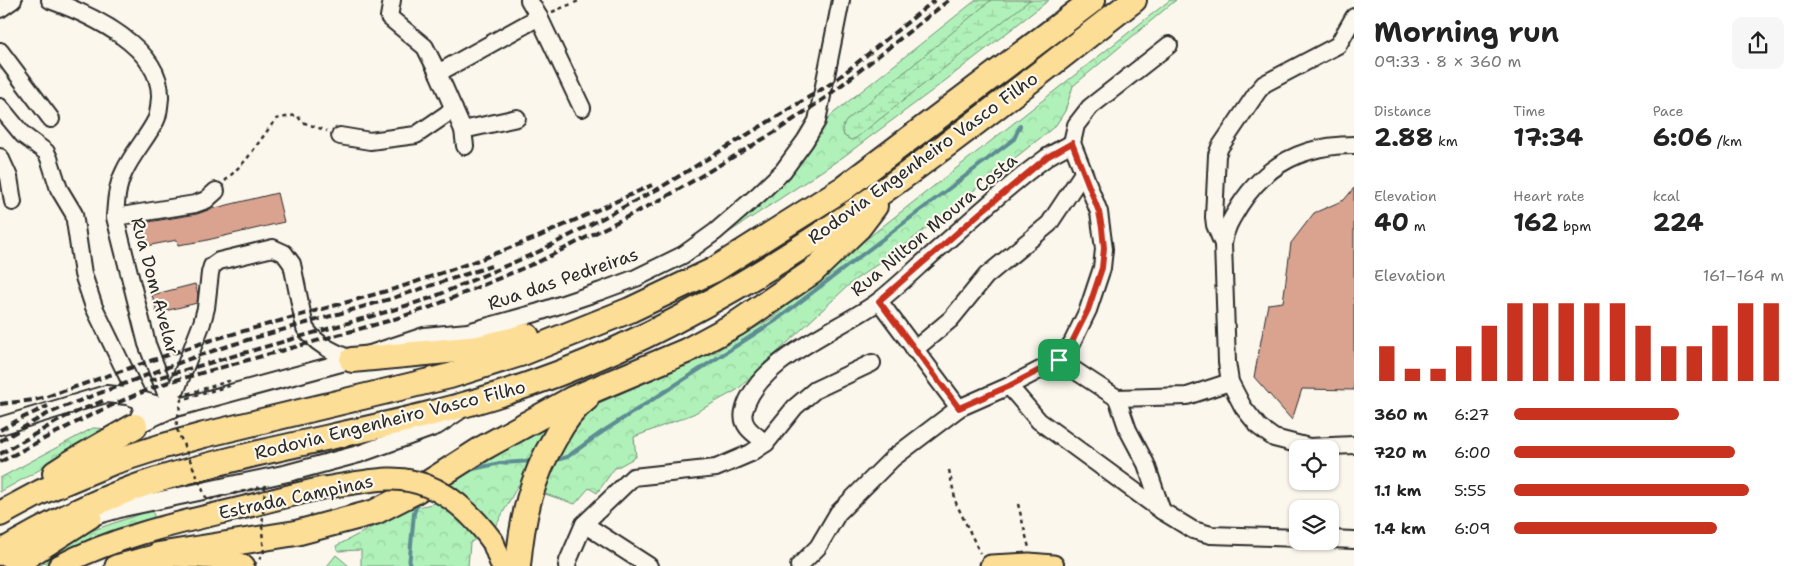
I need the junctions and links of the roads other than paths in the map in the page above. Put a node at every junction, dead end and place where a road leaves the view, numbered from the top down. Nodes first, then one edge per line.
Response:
1 (13, 0) edge
2 (50, 0) edge
3 (392, 0) edge
4 (529, 0) edge
5 (842, 0) edge
6 (1093, 0) edge
7 (1134, 0) edge
8 (0, 9) edge
9 (539, 17) junction
10 (1354, 17) edge
11 (1169, 46) dead end
12 (0, 51) edge
13 (438, 73) junction
14 (0, 107) edge
15 (582, 108) dead end
16 (454, 109) junction
17 (517, 118) dead end
18 (51, 119) dead end
19 (340, 136) road end
20 (1072, 143) junction
21 (1354, 145) edge
22 (0, 157) edge
23 (1083, 173) junction
24 (891, 186) junction
25 (216, 191) road end
26 (13, 202) dead end
27 (115, 217) junction
28 (1223, 244) junction
29 (879, 301) junction
30 (630, 310) junction
31 (914, 350) junction
32 (352, 360) junction
33 (1059, 360) junction
34 (872, 363) dead end
35 (1230, 382) junction
36 (606, 385) junction
37 (1009, 386) junction
38 (1117, 398) junction
39 (137, 399) junction
40 (176, 402) junction
41 (472, 403) junction
42 (959, 408) junction
43 (0, 426) edge
44 (135, 426) junction
45 (766, 443) junction
46 (1354, 445) edge
47 (1162, 511) junction
48 (0, 513) edge
49 (91, 517) junction
50 (584, 524) junction
51 (32, 534) junction
52 (1289, 538) edge
53 (1339, 539) edge
54 (1354, 540) edge
55 (0, 553) edge
56 (158, 555) junction
57 (987, 562) edge
58 (1043, 565) edge
59 (14, 566) edge
60 (59, 566) edge
61 (116, 566) edge
62 (244, 566) edge
63 (502, 566) edge
64 (518, 566) edge
65 (567, 566) edge
66 (649, 566) edge
67 (799, 566) edge

1 - 8 street
2 - 27 street, Rua Dom Avelar
3 - 13 street
4 - 9 street
5 - 32 street, Rua das Pedreiras
6 - 30 highway, Rodovia Engenheiro Vasco Filho
7 - 24 highway, Rodovia Engenheiro Vasco Filho
9 - 13 street
9 - 15 street
10 - 28 street
11 - 20 street
12 - 18 street
13 - 16 street
14 - 39 street
16 - 17 street
16 - 19 street
20 - 23 street
20 - 29 street, Rua Nilton Moura Costa
21 - 28 street
22 - 26 street
23 - 31 street
23 - 33 street
24 - 36 highway
24 - 41 highway, Rodovia Engenheiro Vasco Filho
25 - 27 street
27 - 40 street, Rua Dom Avelar
28 - 35 street
29 - 31 street
29 - 45 street, Rua Nilton Moura Costa
30 - 32 highway
30 - 48 highway, Rodovia Engenheiro Vasco Filho
31 - 42 street
32 - 40 street, Rua das Pedreiras
32 - 40 street
33 - 37 street
33 - 38 street
34 - 45 street
35 - 38 street
35 - 46 street
36 - 56 highway
36 - 64 highway
37 - 42 street
37 - 47 street
38 - 47 street
39 - 40 street
39 - 43 street
39 - 44 street
40 - 44 street, Rua das Pedreiras
41 - 49 street
41 - 51 highway, Rodovia Engenheiro Vasco Filho
42 - 67 street
44 - 48 highway
45 - 50 street
47 - 52 street
49 - 51 street
49 - 59 main road
50 - 65 street
50 - 66 street
51 - 55 highway, Rodovia Engenheiro Vasco Filho
53 - 54 street
56 - 61 main road
56 - 62 main road
57 - 58 main road
60 - 63 main road, Estrada Campinas, bridge

